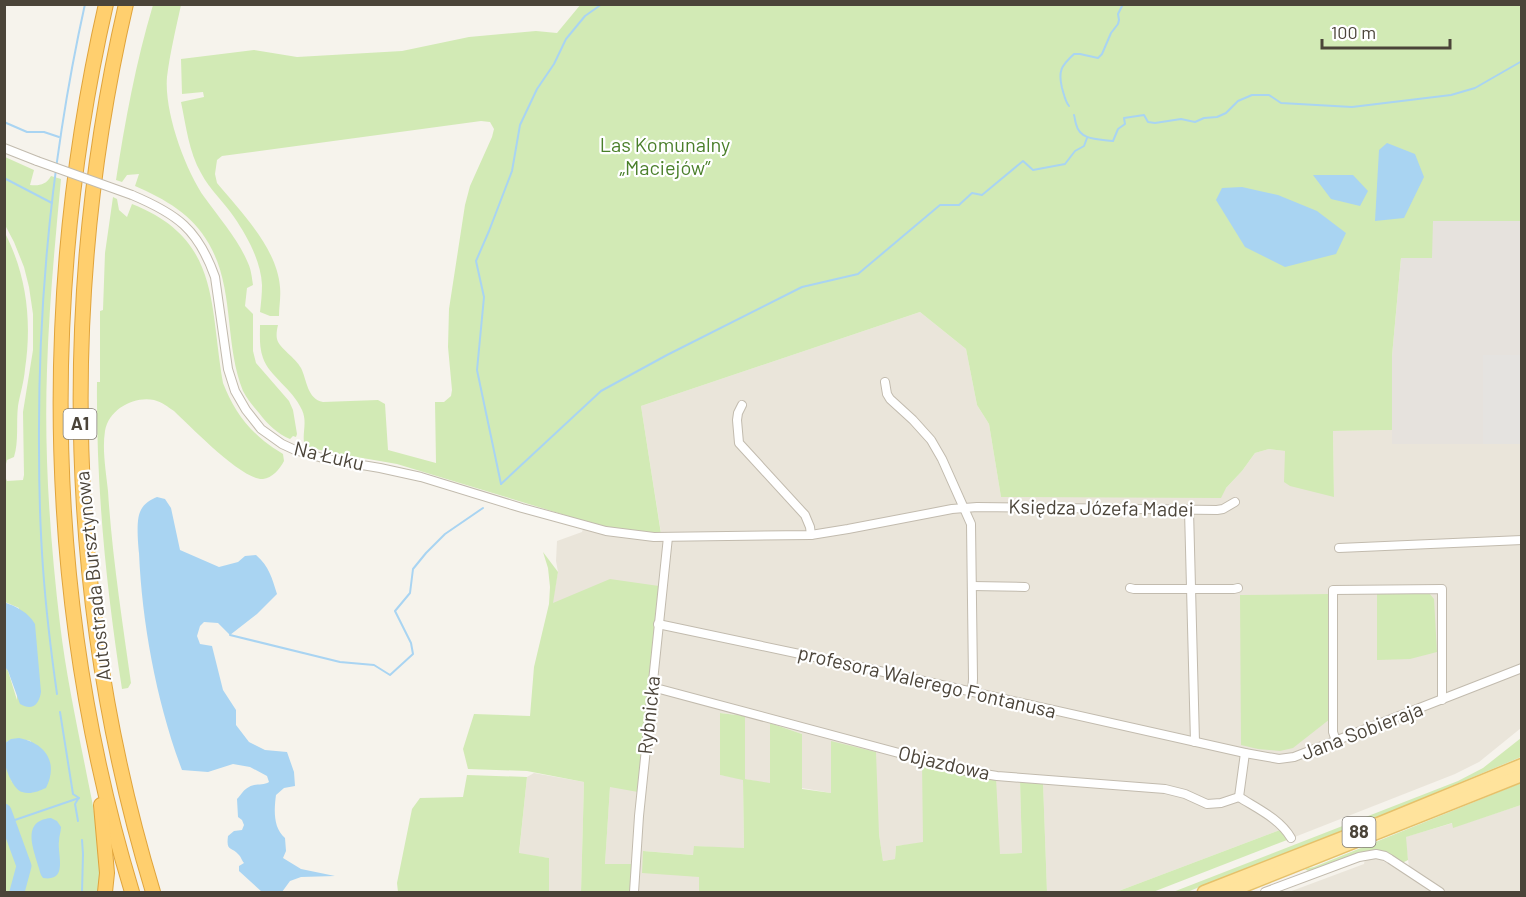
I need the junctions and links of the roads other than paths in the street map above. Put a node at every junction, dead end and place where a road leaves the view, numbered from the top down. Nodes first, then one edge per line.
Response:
1 (106, 4) edge
2 (126, 4) edge
3 (4, 148) edge
4 (885, 382) dead end
5 (742, 405) dead end
6 (1235, 502) dead end
7 (964, 508) junction
8 (1189, 510) junction
9 (811, 535) junction
10 (668, 537) junction
11 (1521, 540) edge
12 (1339, 548) dead end
13 (972, 586) junction
14 (1025, 587) dead end
15 (1130, 588) dead end
16 (1238, 588) dead end
17 (1192, 589) junction
18 (658, 624) junction
19 (1521, 668) edge
20 (652, 687) junction
21 (972, 692) junction
22 (1442, 700) junction
23 (1336, 741) junction
24 (1195, 742) junction
25 (1245, 753) junction
26 (98, 764) junction
27 (1518, 771) edge
28 (1239, 797) junction
29 (1291, 838) dead end
30 (105, 892) edge
31 (132, 892) edge
32 (153, 892) edge
33 (634, 892) edge
34 (1204, 892) edge
35 (1228, 892) edge
36 (1265, 892) edge
37 (1440, 892) edge

1 - 26 highway, Autostrada Bursztynowa / A1
2 - 32 highway, Autostrada Bursztynowa / A1
3 - 10 street, Na Łuku, bridge
4 - 7 street
5 - 9 street
6 - 8 street, Księdza Józefa Madei
7 - 8 street, Księdza Józefa Madei
7 - 9 street, Księdza Józefa Madei
7 - 13 street
8 - 17 street
9 - 10 street, Księdza Józefa Madei
10 - 18 street, Rybnicka
11 - 12 street
13 - 14 street
13 - 21 street
15 - 17 street
16 - 17 street
17 - 24 street
18 - 20 street, Rybnicka
18 - 21 street, profesora Walerego Fontanusa
19 - 22 street, Jana Sobieraja
20 - 28 street, Objazdowa
20 - 33 street, Rybnicka
21 - 24 street, profesora Walerego Fontanusa
22 - 23 street, Jana Sobieraja
22 - 23 street, Jana Sobieraja
23 - 25 street, Jana Sobieraja
24 - 25 street, profesora Walerego Fontanusa
25 - 28 street
26 - 30 highway
26 - 31 highway, Autostrada Bursztynowa / A1
27 - 34 main road, 88
27 - 35 main road, 88
28 - 29 street
36 - 37 street

